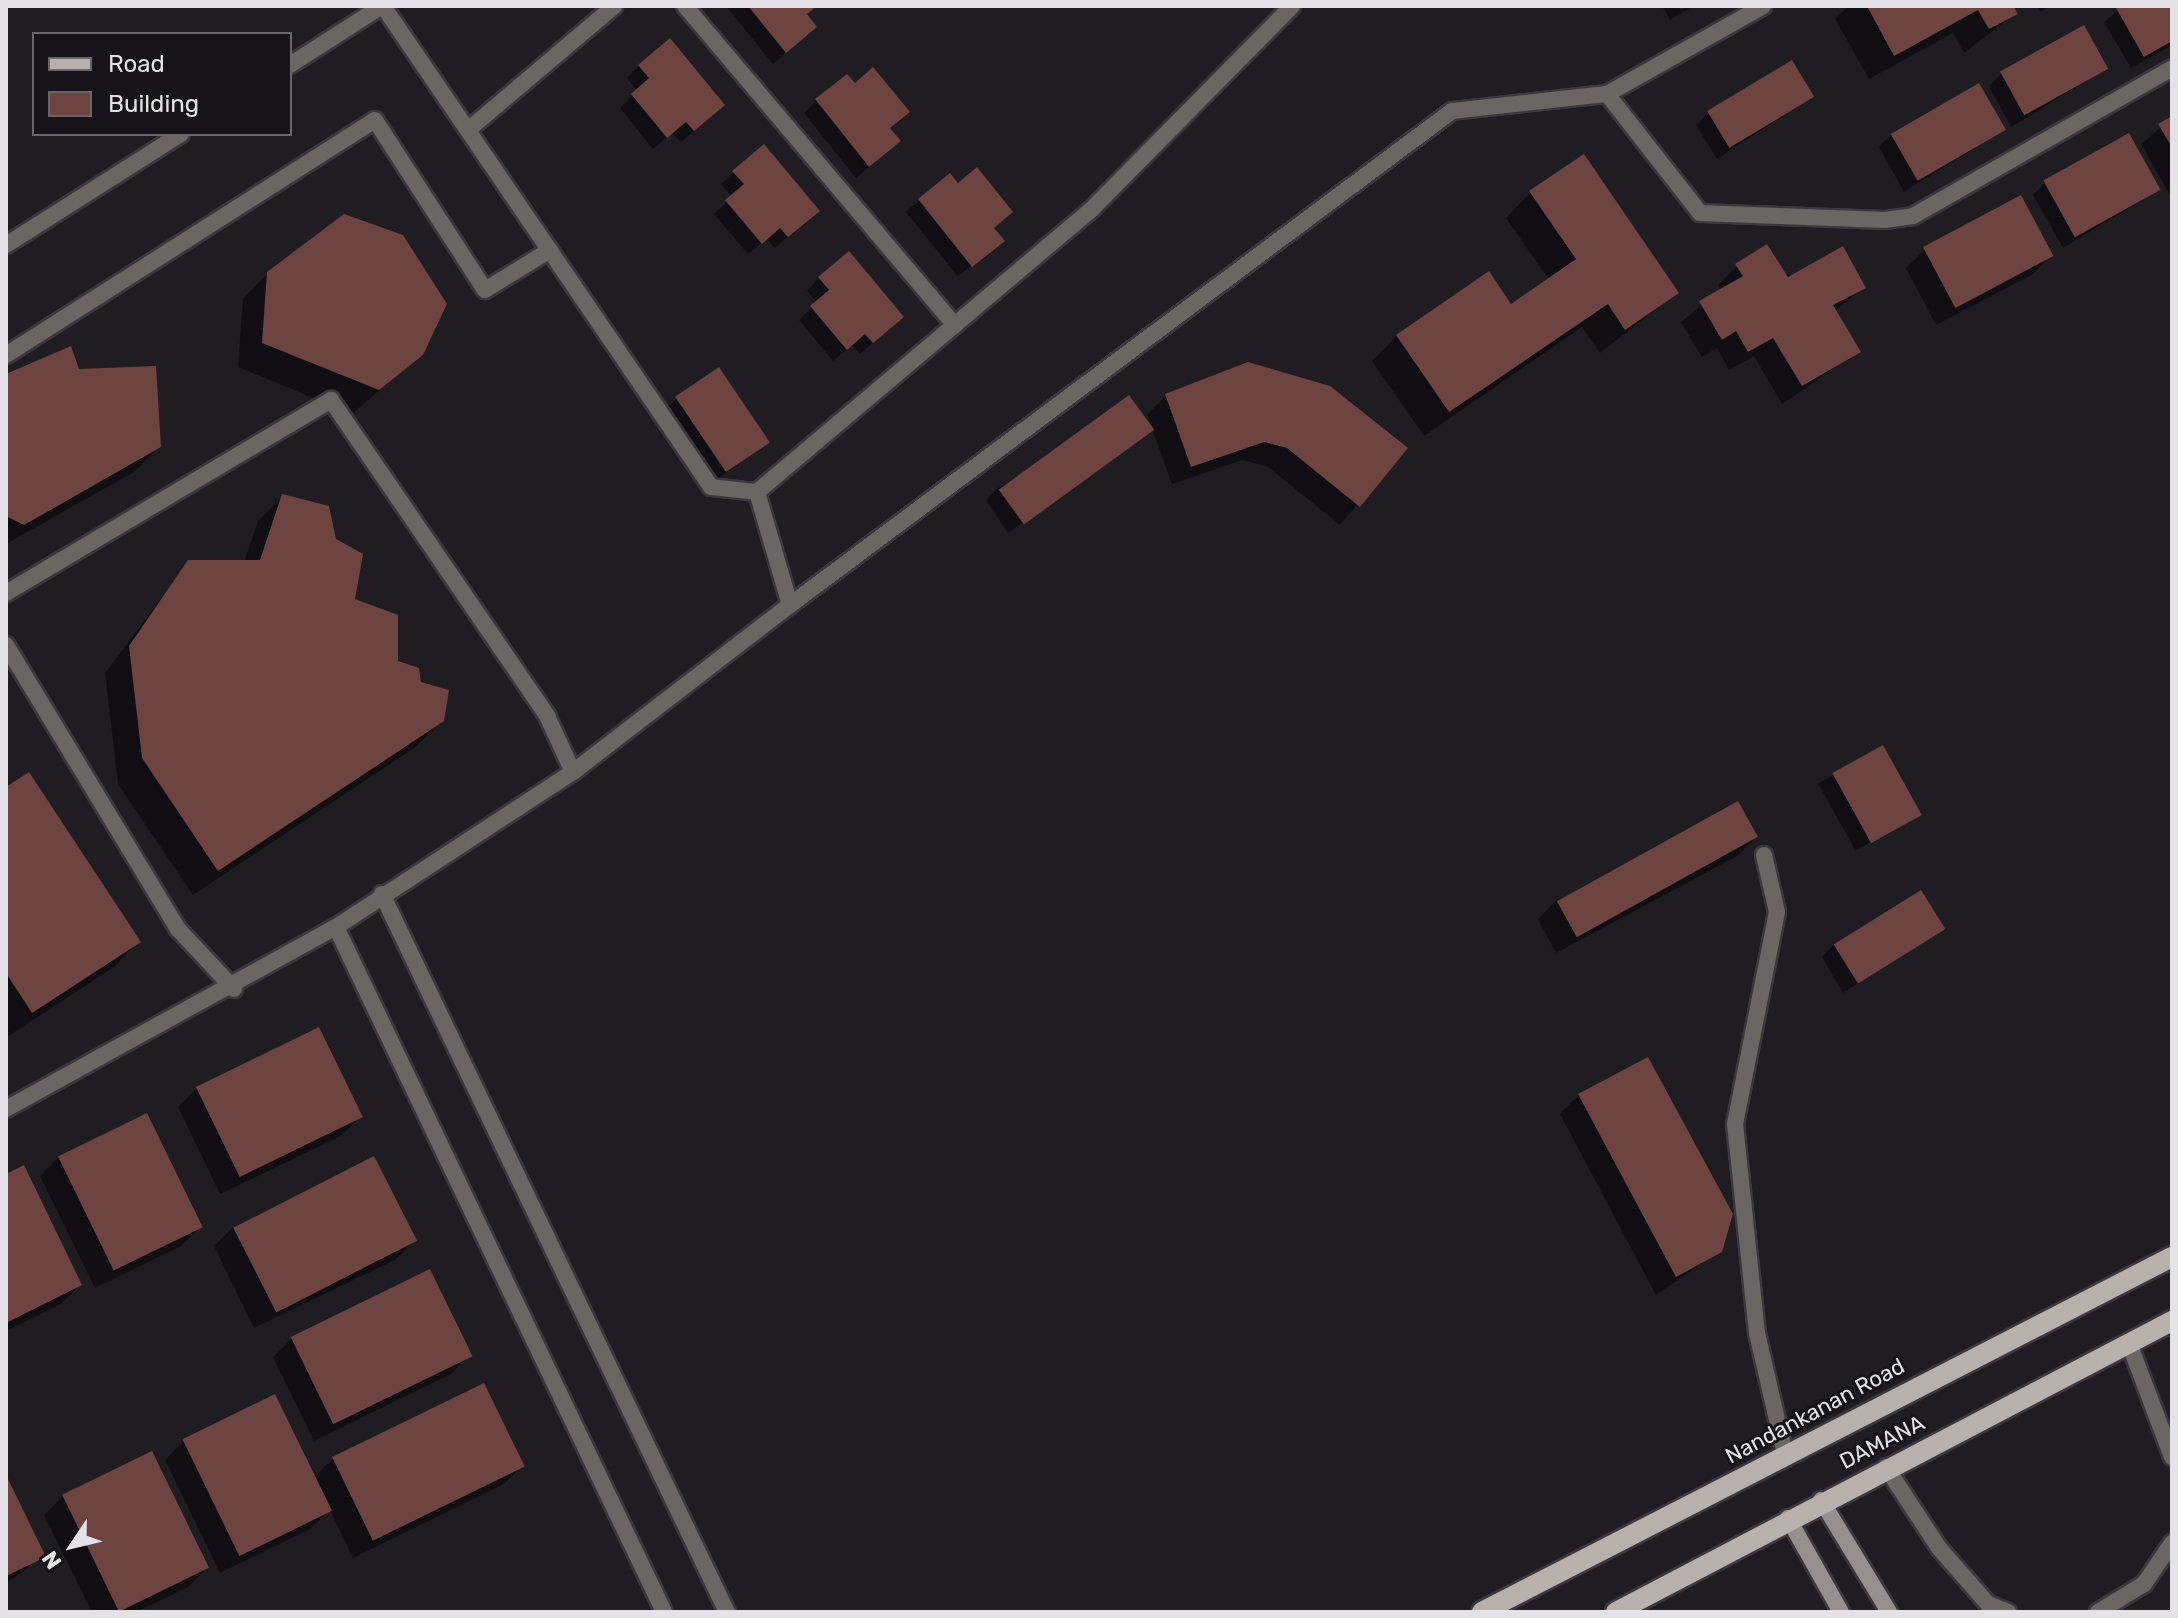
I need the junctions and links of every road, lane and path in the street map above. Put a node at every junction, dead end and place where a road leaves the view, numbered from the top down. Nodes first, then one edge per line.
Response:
1 (383, 6) edge
2 (614, 6) edge
3 (685, 6) edge
4 (1292, 6) edge
5 (1763, 6) edge
6 (292, 64) edge
7 (2172, 68) edge
8 (1607, 94) junction
9 (468, 130) junction
10 (178, 136) edge
11 (6, 245) edge
12 (550, 250) junction
13 (955, 325) junction
14 (6, 355) edge
15 (757, 492) junction
16 (6, 593) edge
17 (790, 605) junction
18 (6, 645) edge
19 (573, 772) junction
20 (1764, 855) dead end
21 (382, 894) junction
22 (336, 927) junction
23 (234, 989) junction
24 (6, 1109) edge
25 (2172, 1257) edge
26 (2172, 1321) edge
27 (2129, 1343) junction
28 (1785, 1454) junction
29 (2172, 1457) edge
30 (1886, 1467) junction
31 (1821, 1500) junction
32 (1788, 1518) junction
33 (2172, 1543) edge
34 (664, 1612) edge
35 (727, 1612) edge
36 (1482, 1612) edge
37 (1616, 1612) edge
38 (1841, 1612) edge
39 (1889, 1612) edge
40 (2008, 1612) edge
41 (2098, 1612) edge

1 - 6 street
1 - 9 street
2 - 9 street
3 - 13 street
4 - 13 street
5 - 8 street
7 - 8 street
8 - 17 street
9 - 12 street
10 - 11 street
12 - 14 street
12 - 15 street
13 - 15 street
15 - 17 street
16 - 19 street
17 - 19 street
18 - 23 street
19 - 21 street
20 - 28 street
21 - 22 street
21 - 35 street
22 - 23 street
22 - 34 street
23 - 24 street
25 - 28 main road, Nandankanan Road
26 - 27 main road, DAMANA
27 - 29 street
27 - 30 main road, DAMANA
28 - 36 main road, Nandankanan Road
30 - 31 main road, DAMANA
30 - 40 street
31 - 32 main road, DAMANA
31 - 39 street
32 - 37 main road, DAMANA
32 - 38 street
33 - 41 street

